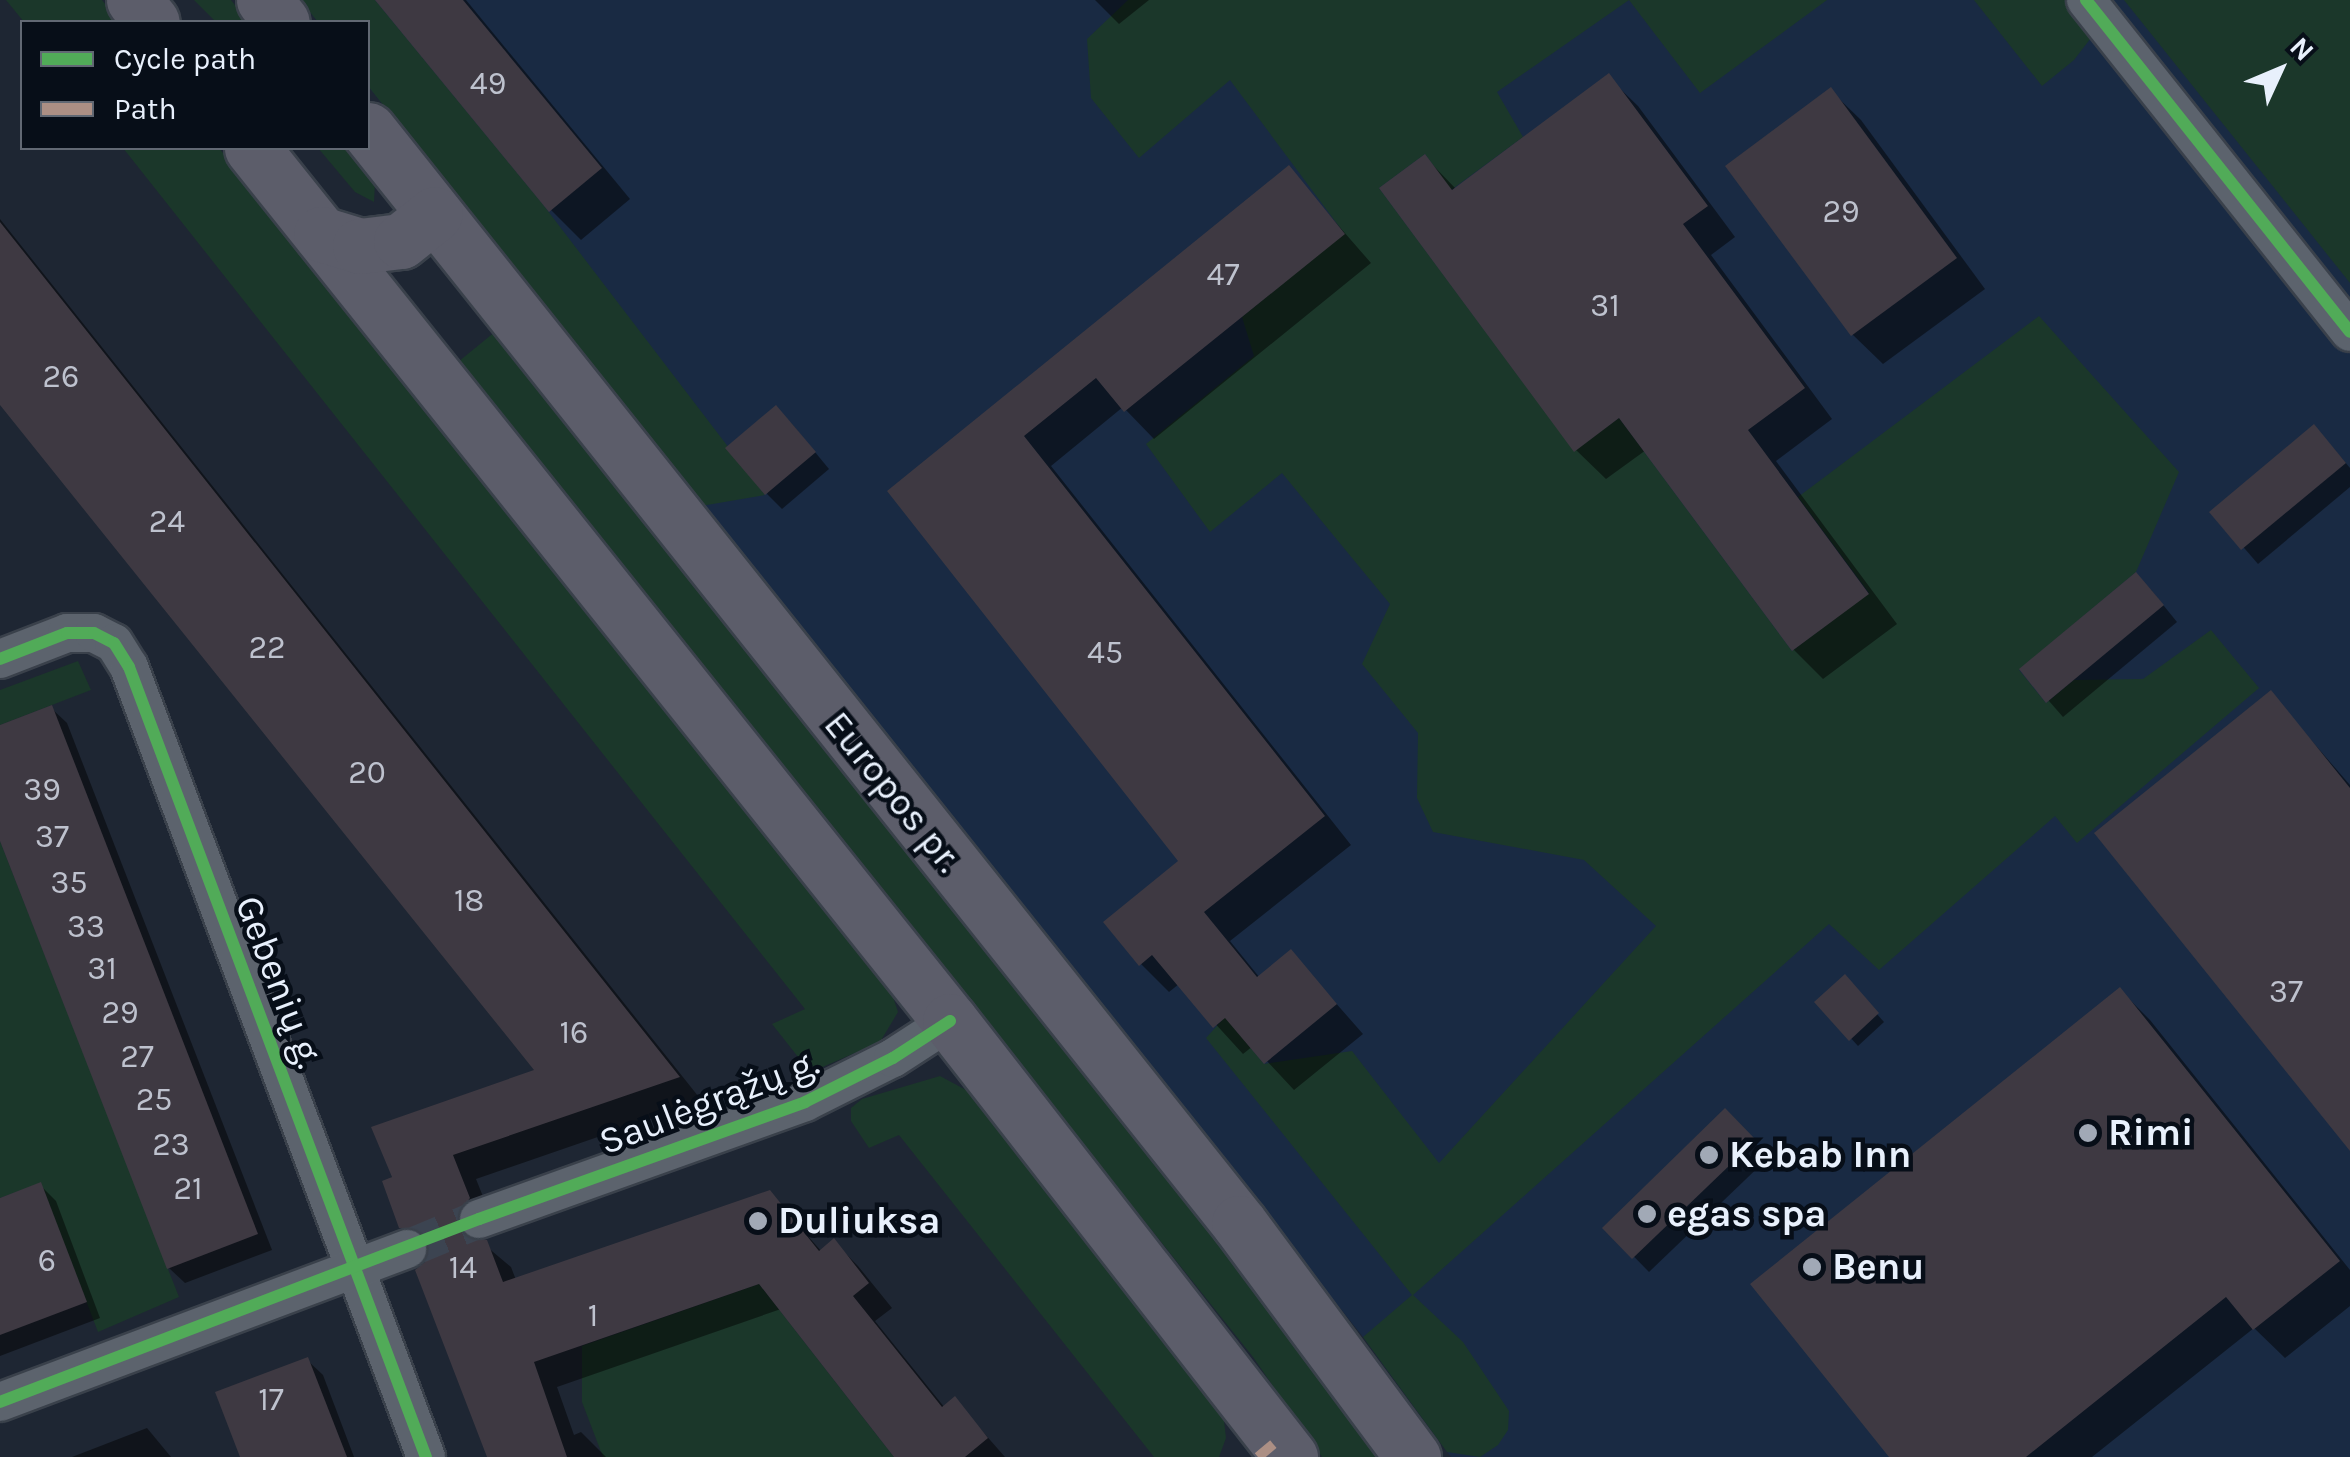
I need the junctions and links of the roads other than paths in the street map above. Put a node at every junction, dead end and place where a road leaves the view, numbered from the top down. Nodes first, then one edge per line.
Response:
1 (134, 0) edge
2 (264, 0) edge
3 (2086, 0) edge
4 (150, 20) edge
5 (280, 20) edge
6 (370, 133) edge
7 (254, 150) edge
8 (435, 214) junction
9 (321, 234) junction
10 (2350, 332) edge
11 (0, 659) edge
12 (950, 1021) junction
13 (479, 1219) tunnel mouth
14 (407, 1249) tunnel mouth
15 (354, 1267) junction
16 (0, 1402) edge
17 (1276, 1451) edge
18 (426, 1457) edge
19 (1413, 1457) edge

1 - 4 main road
2 - 5 main road
3 - 10 street
6 - 8 main road, Europos pr.
7 - 9 main road
8 - 9 main road
8 - 19 main road, Europos pr.
9 - 12 main road
11 - 15 street, Gebenių g.
12 - 13 street, Saulėgrąžų g.
12 - 17 main road
14 - 15 street
15 - 16 street
15 - 18 street, Gebenių g.

